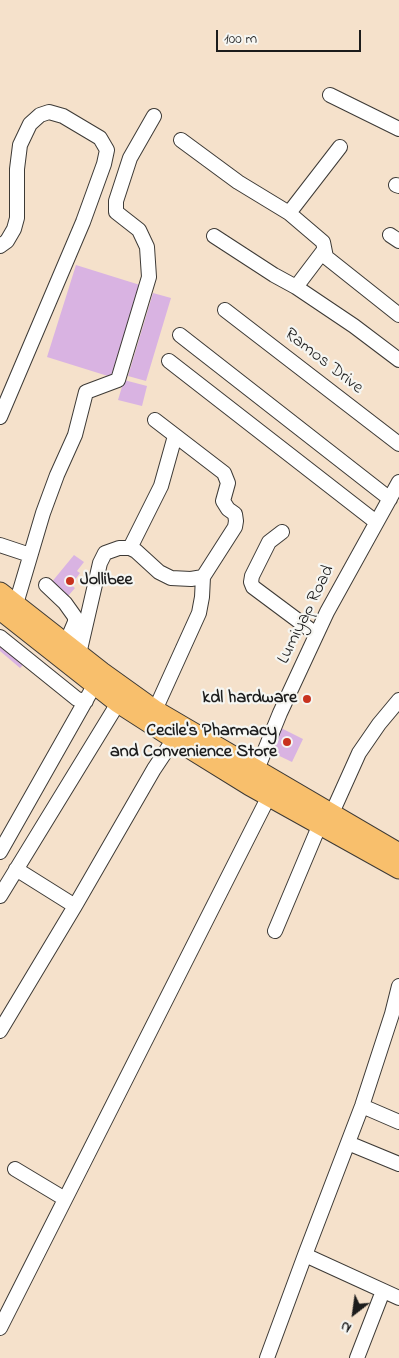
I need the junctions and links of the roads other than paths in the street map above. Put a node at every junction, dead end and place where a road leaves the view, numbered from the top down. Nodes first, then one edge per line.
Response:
1 (330, 95) dead end
2 (154, 116) dead end
3 (399, 129) edge
4 (180, 140) dead end
5 (340, 147) dead end
6 (288, 213) junction
7 (214, 236) dead end
8 (0, 246) edge
9 (324, 250) junction
10 (296, 287) junction
11 (225, 310) dead end
12 (399, 315) edge
13 (180, 335) dead end
14 (399, 360) edge
15 (169, 361) dead end
16 (5, 393) edge
17 (0, 417) edge
18 (155, 420) dead end
19 (175, 436) junction
20 (399, 444) edge
21 (396, 490) edge
22 (376, 522) junction
23 (282, 532) dead end
24 (0, 545) edge
25 (130, 548) junction
26 (30, 555) junction
27 (203, 577) junction
28 (46, 585) dead end
29 (0, 592) edge
30 (8, 607) edge
31 (316, 634) junction
32 (0, 637) edge
33 (72, 648) junction
34 (94, 686) junction
35 (122, 696) junction
36 (399, 700) edge
37 (155, 710) junction
38 (174, 739) junction
39 (254, 778) junction
40 (269, 796) junction
41 (326, 819) junction
42 (14, 829) junction
43 (0, 835) edge
44 (0, 852) edge
45 (399, 853) edge
46 (16, 869) junction
47 (399, 869) edge
48 (0, 896) edge
49 (75, 906) junction
50 (275, 931) dead end
51 (399, 986) edge
52 (0, 1031) edge
53 (362, 1106) junction
54 (399, 1122) edge
55 (348, 1143) junction
56 (399, 1164) edge
57 (15, 1169) dead end
58 (65, 1198) junction
59 (304, 1255) junction
60 (383, 1291) junction
61 (399, 1298) edge
62 (0, 1328) edge
63 (267, 1358) edge
64 (358, 1358) edge

1 - 3 street
2 - 26 street
4 - 6 street
5 - 6 street
6 - 9 street
7 - 10 street
8 - 16 street
9 - 10 street
9 - 12 street
10 - 14 street
11 - 20 street, Ramos Drive
13 - 21 street
15 - 22 street
16 - 17 street
18 - 19 street
19 - 25 street
19 - 27 street
21 - 22 street, Lumiyap Road
22 - 31 street, Lumiyap Road
23 - 31 street
24 - 26 street
25 - 27 street
25 - 33 street
26 - 30 street
27 - 37 street
28 - 33 street
29 - 30 highway
30 - 33 highway
30 - 34 highway
31 - 39 street, Lumiyap Road
32 - 34 street
33 - 34 highway
34 - 35 highway
34 - 42 street
35 - 37 highway
35 - 38 highway
35 - 46 street
36 - 41 street
37 - 39 highway
38 - 39 highway
38 - 49 street
39 - 40 highway
39 - 41 highway
40 - 41 highway
40 - 58 street
41 - 45 highway
41 - 47 highway
41 - 50 street
42 - 43 street
42 - 44 street
46 - 48 street
46 - 49 street
49 - 52 street
51 - 53 street
53 - 54 street
53 - 55 street
55 - 56 street
55 - 59 street
57 - 58 street
58 - 62 street
59 - 60 street
59 - 63 street
60 - 61 street
60 - 64 street

